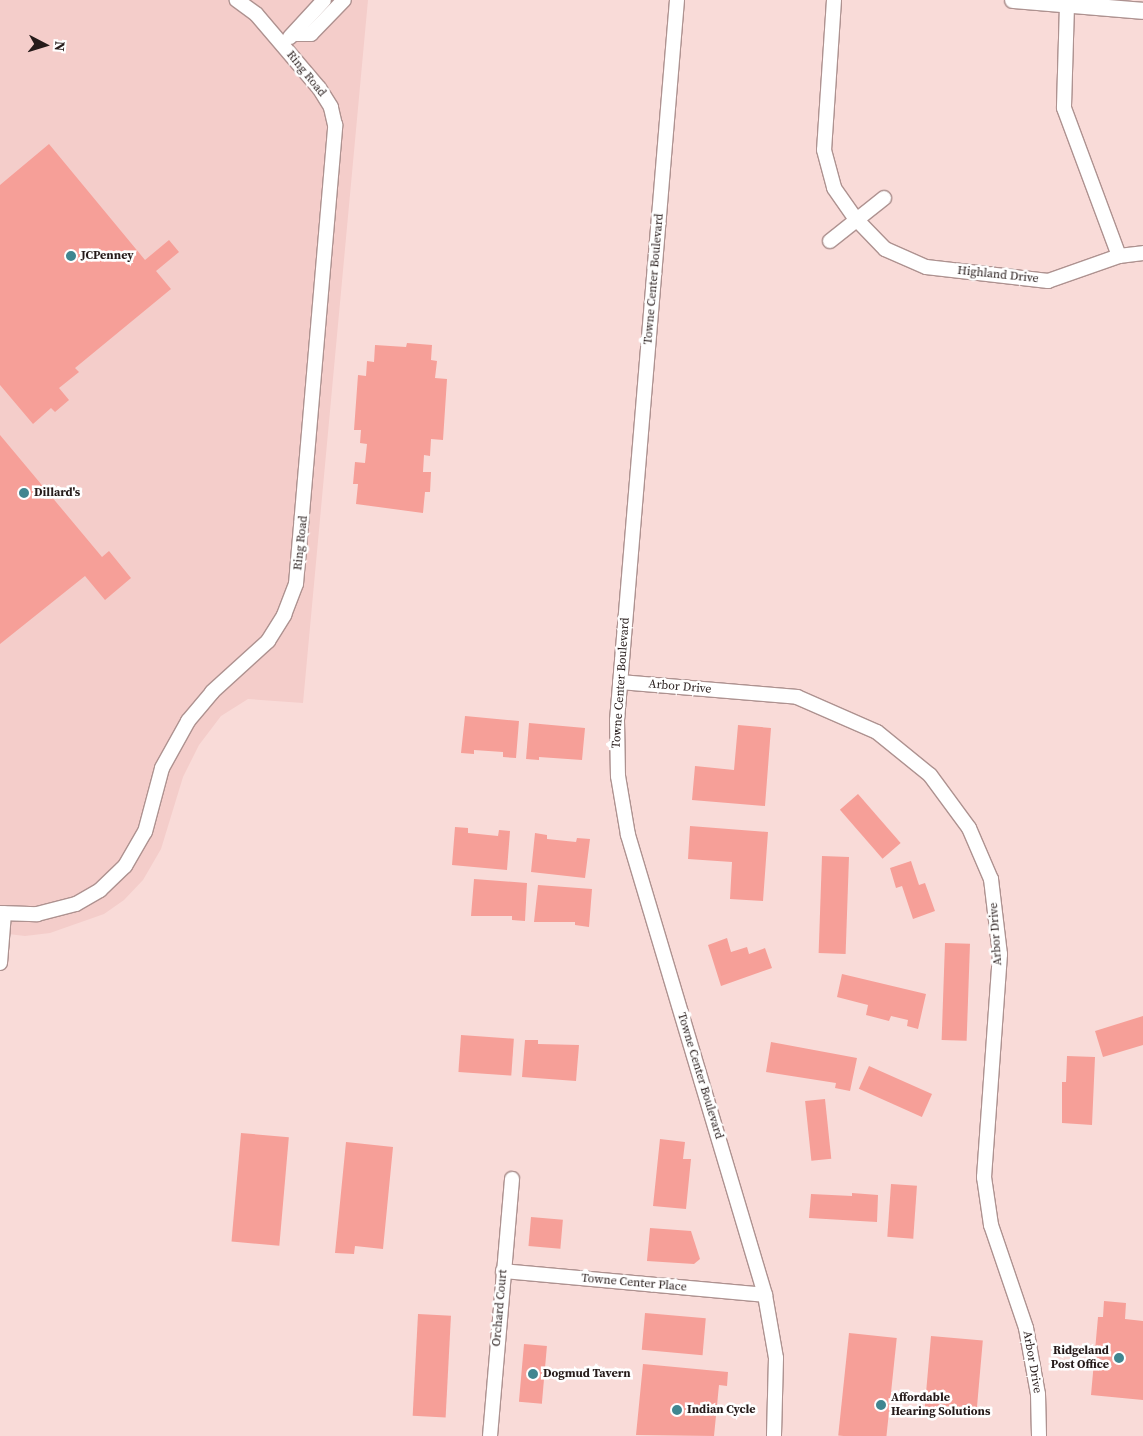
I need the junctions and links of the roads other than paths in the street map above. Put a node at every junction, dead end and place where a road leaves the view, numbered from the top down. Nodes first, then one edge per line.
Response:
1 (237, 0) edge
2 (324, 0) edge
3 (344, 0) edge
4 (677, 0) edge
5 (834, 0) edge
6 (1013, 0) edge
7 (1067, 5) junction
8 (1143, 11) edge
9 (295, 34) junction
10 (282, 44) junction
11 (884, 198) dead end
12 (856, 219) junction
13 (830, 241) dead end
14 (1143, 254) edge
15 (1119, 256) junction
16 (620, 682) junction
17 (2, 913) edge
18 (0, 963) edge
19 (512, 1179) dead end
20 (504, 1270) junction
21 (765, 1295) junction
22 (490, 1436) edge
23 (774, 1436) edge
24 (1039, 1436) edge

1 - 10 street, Ring Road
2 - 9 street, Ring Road
3 - 9 street, Ring Road
4 - 16 street, Towne Center Boulevard
5 - 12 street, Highland Drive
6 - 7 street
7 - 8 street
7 - 15 street
9 - 10 street, Ring Road
10 - 17 street, Ring Road
11 - 12 street
12 - 13 street
12 - 15 street, Highland Drive
14 - 15 street, Highland Drive
16 - 21 street, Towne Center Boulevard
16 - 24 street, Arbor Drive
17 - 18 street
19 - 20 street, Orchard Court
20 - 21 street, Towne Center Place
20 - 22 street, Orchard Court
21 - 23 street, Towne Center Boulevard

